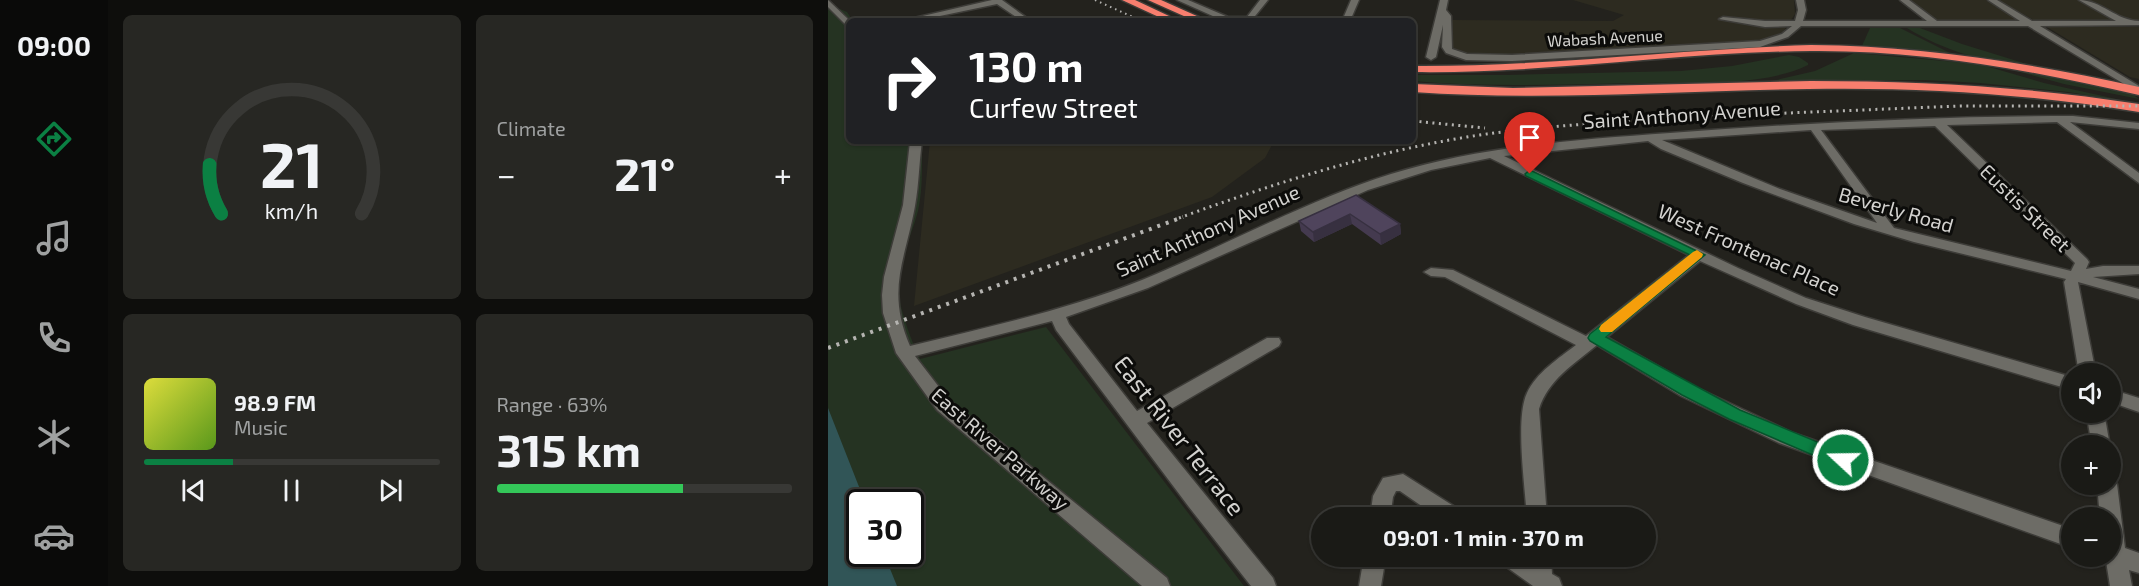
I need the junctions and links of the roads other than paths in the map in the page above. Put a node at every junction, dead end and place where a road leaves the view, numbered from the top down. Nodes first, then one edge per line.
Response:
1 (998, 0) edge
2 (1127, 0) edge
3 (1153, 0) edge
4 (1181, 0) edge
5 (1264, 0) edge
6 (1355, 0) edge
7 (1444, 0) edge
8 (1904, 0) edge
9 (1992, 0) edge
10 (2083, 0) edge
11 (828, 2) edge
12 (1801, 2) edge
13 (1443, 12) junction
14 (918, 18) edge
15 (1023, 18) edge
16 (1167, 18) edge
17 (1196, 18) edge
18 (1225, 18) edge
19 (1251, 18) edge
20 (1347, 18) edge
21 (1723, 20) dead end
22 (846, 22) edge
23 (2128, 23) junction
24 (2139, 23) edge
25 (1800, 24) junction
26 (1934, 24) junction
27 (2031, 24) junction
28 (1431, 57) dead end
29 (1416, 69) edge
30 (1416, 88) edge
31 (2139, 91) edge
32 (2139, 108) edge
33 (2061, 121) junction
34 (1937, 122) junction
35 (2139, 126) edge
36 (1814, 127) junction
37 (1651, 138) junction
38 (916, 144) edge
39 (1488, 153) junction
40 (2139, 178) edge
41 (1889, 230) junction
42 (1698, 255) junction
43 (2139, 270) edge
44 (1431, 272) dead end
45 (2076, 275) junction
46 (2139, 294) edge
47 (1058, 315) junction
48 (1592, 341) junction
49 (1273, 342) dead end
50 (904, 353) junction
51 (2086, 363) edge
52 (2061, 381) edge
53 (2121, 399) edge
54 (2139, 405) edge
55 (1135, 421) junction
56 (1382, 507) edge
57 (1440, 507) edge
58 (1536, 507) edge
59 (2061, 535) edge
60 (2121, 557) edge
61 (2139, 563) edge
62 (1373, 567) edge
63 (1524, 567) edge
64 (1542, 567) edge
65 (2116, 567) edge
66 (1546, 583) edge
67 (1159, 586) edge
68 (1265, 586) edge
69 (1370, 586) edge
70 (2121, 586) edge

1 - 14 street
1 - 15 street
2 - 16 highway
3 - 17 highway
4 - 18 street
5 - 19 street
6 - 20 street
7 - 13 street
8 - 26 street
9 - 27 street
10 - 23 street
11 - 22 street
12 - 25 street
13 - 25 street, Wabash Avenue
13 - 28 street
21 - 25 street
23 - 24 street
23 - 27 street
25 - 26 street
26 - 27 street
27 - 31 street
29 - 31 highway
30 - 32 highway
33 - 34 street, Saint Anthony Avenue
33 - 35 street, Saint Anthony Avenue
33 - 40 street
34 - 36 street, Saint Anthony Avenue
34 - 45 street, Eustis Street
36 - 37 street, Saint Anthony Avenue
36 - 41 street
37 - 39 street, Saint Anthony Avenue
37 - 41 street, Beverly Road
38 - 50 street, East River Parkway
39 - 42 street, West Frontenac Place
39 - 47 street, Saint Anthony Avenue
41 - 45 street, Beverly Road
42 - 48 street
42 - 52 street, West Frontenac Place
43 - 45 street
44 - 48 street
45 - 46 street, Beverly Road
45 - 51 street, Eustis Street
47 - 50 street, Saint Anthony Avenue
47 - 55 street, East River Terrace
48 - 58 street
48 - 59 street
49 - 55 street
50 - 67 street, East River Parkway
53 - 54 street
55 - 68 street, East River Terrace
56 - 57 street
60 - 61 street
62 - 69 street
63 - 66 street
64 - 66 street
65 - 70 street

